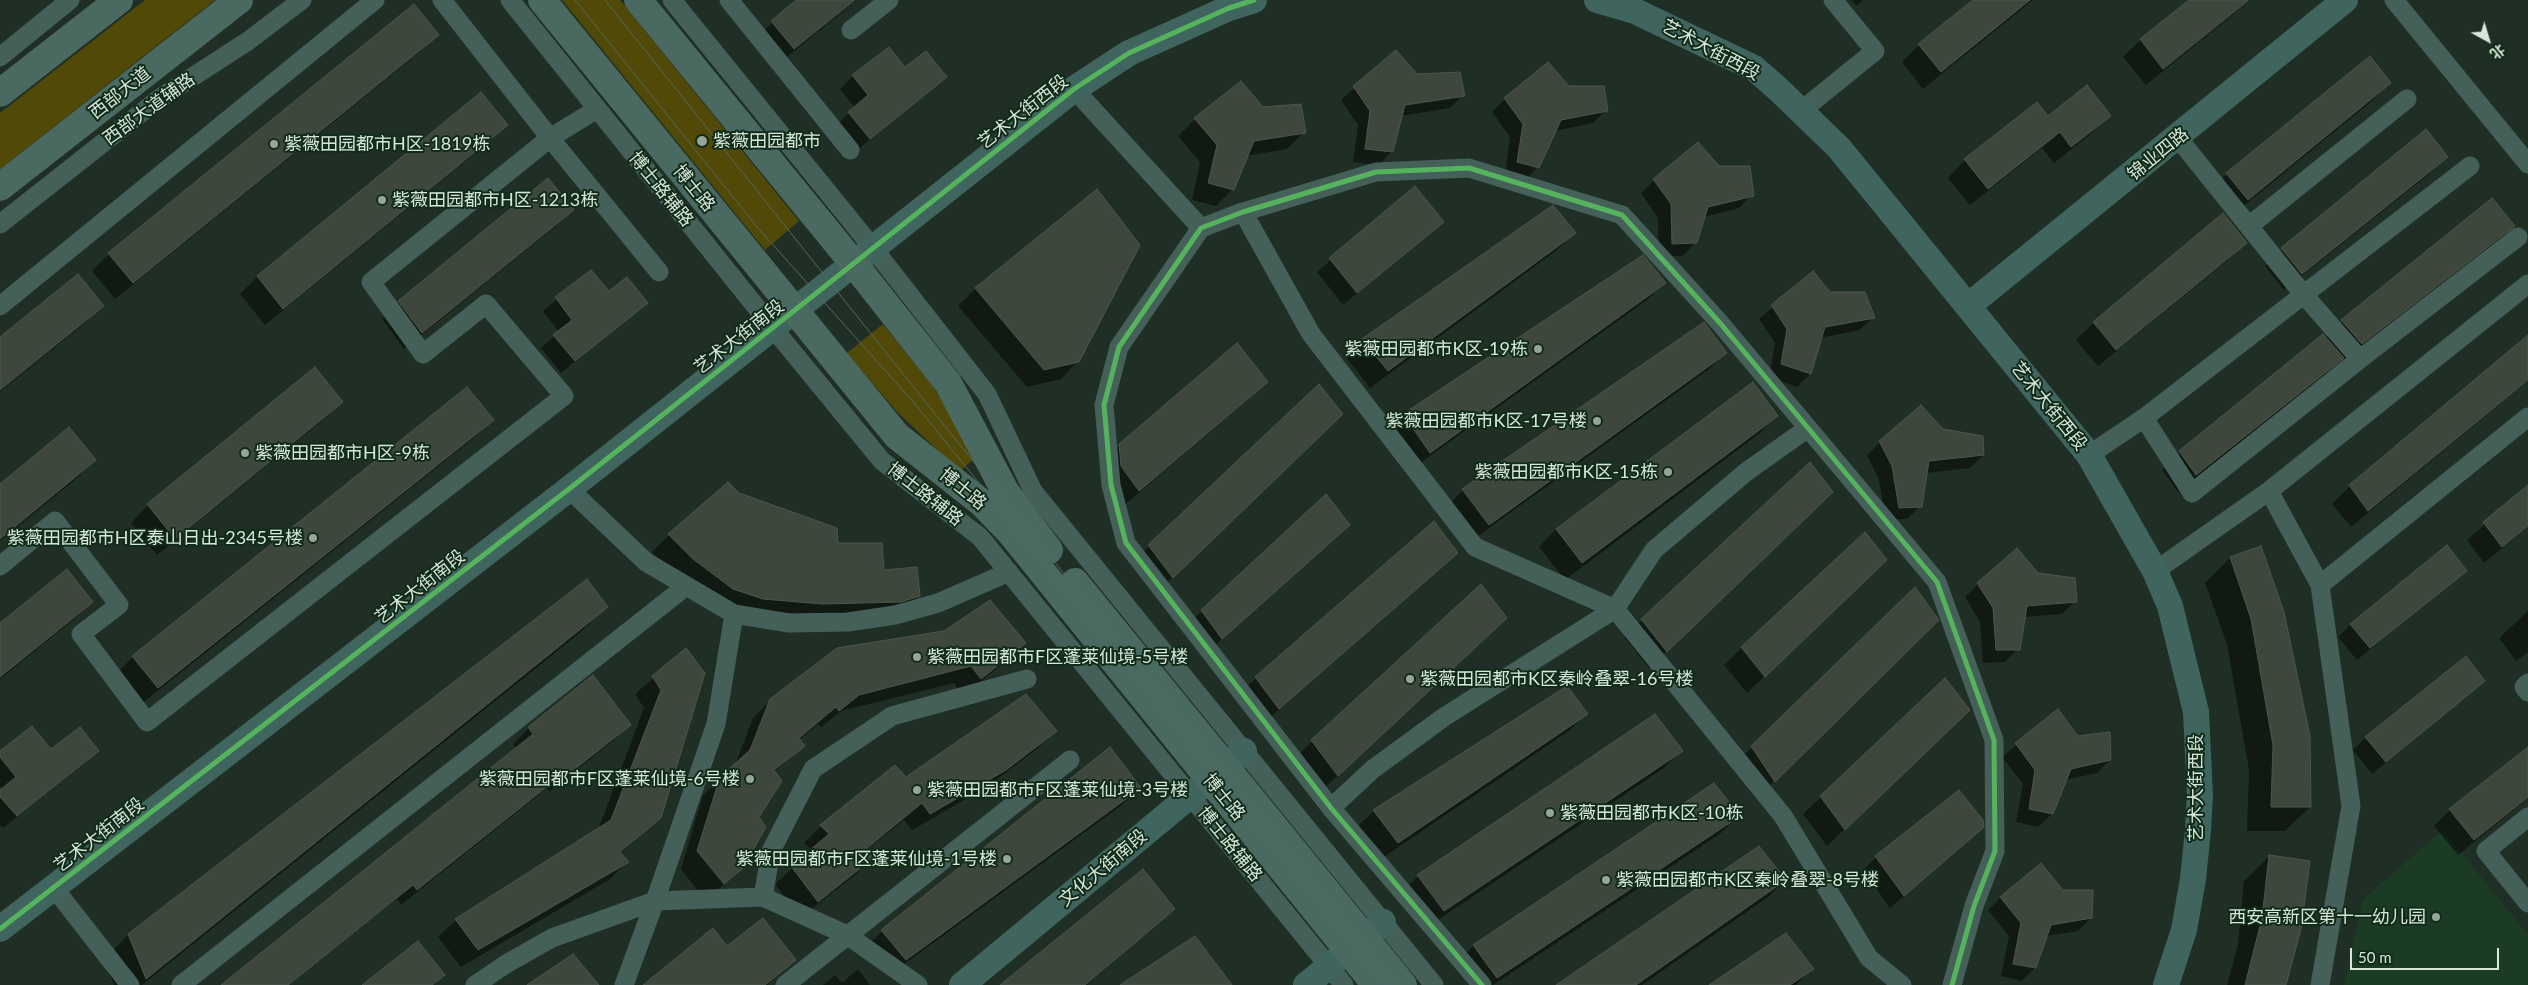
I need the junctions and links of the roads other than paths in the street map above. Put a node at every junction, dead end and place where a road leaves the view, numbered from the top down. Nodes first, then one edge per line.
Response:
1 (70, 0) edge
2 (119, 0) edge
3 (239, 0) edge
4 (302, 0) edge
5 (375, 0) edge
6 (442, 0) edge
7 (510, 0) edge
8 (542, 0) edge
9 (638, 0) edge
10 (672, 0) edge
11 (729, 0) edge
12 (890, 0) edge
13 (1254, 0) edge
14 (1596, 0) edge
15 (1833, 0) edge
16 (2346, 0) edge
17 (2394, 0) edge
18 (851, 30) dead end
19 (0, 56) edge
20 (1074, 89) junction
21 (0, 93) edge
22 (2407, 99) dead end
23 (597, 108) junction
24 (1801, 110) junction
25 (550, 138) junction
26 (2178, 138) junction
27 (850, 150) dead end
28 (2528, 164) edge
29 (2470, 166) dead end
30 (0, 187) edge
31 (1243, 212) junction
32 (0, 224) edge
33 (2249, 226) junction
34 (1201, 228) junction
35 (2518, 237) dead end
36 (863, 256) junction
37 (660, 272) dead end
38 (2528, 284) edge
39 (2304, 294) junction
40 (0, 306) edge
41 (1968, 306) junction
42 (794, 311) junction
43 (773, 328) junction
44 (2360, 359) junction
45 (2528, 417) edge
46 (2144, 418) junction
47 (1808, 428) junction
48 (2089, 455) junction
49 (569, 489) junction
50 (2269, 491) junction
51 (0, 566) edge
52 (2155, 571) junction
53 (1009, 572) junction
54 (2320, 585) junction
55 (685, 587) junction
56 (1616, 609) junction
57 (734, 614) junction
58 (1027, 678) dead end
59 (2528, 683) edge
60 (2528, 692) edge
61 (1070, 760) dead end
62 (1218, 773) junction
63 (1332, 808) junction
64 (2528, 817) edge
65 (54, 888) junction
66 (764, 897) junction
67 (656, 901) junction
68 (2528, 904) edge
69 (1, 926) edge
70 (846, 935) junction
71 (1354, 952) edge
72 (130, 985) edge
73 (181, 985) edge
74 (475, 985) edge
75 (624, 985) edge
76 (785, 985) edge
77 (918, 985) edge
78 (962, 985) edge
79 (1306, 985) edge
80 (1376, 985) edge
81 (1403, 985) edge
82 (1434, 985) edge
83 (1482, 985) edge
84 (1902, 985) edge
85 (1952, 985) edge
86 (2166, 985) edge
87 (2320, 985) edge

1 - 19 street
2 - 21 main road
3 - 30 main road, 西部大道
4 - 32 street, 西部大道辅路
5 - 40 street
6 - 25 street
7 - 23 street, 博士路辅路
8 - 42 main road, 博士路
9 - 36 main road, 博士路
10 - 36 street
11 - 27 street
12 - 18 street
13 - 20 street, 艺术大街西段
14 - 24 street, 艺术大街西段
15 - 24 street
16 - 26 street, 锦业四路
17 - 28 street
20 - 34 street
20 - 36 street, 艺术大街西段
22 - 33 street
23 - 25 street
23 - 43 street, 博士路辅路
24 - 41 street, 艺术大街西段
25 - 37 street
25 - 51 street
26 - 33 street
26 - 41 street, 锦业四路
29 - 39 street
31 - 34 street
31 - 47 street
31 - 56 street
33 - 39 street
34 - 63 street
35 - 44 street
36 - 42 street, 艺术大街南段
36 - 62 main road, 博士路
38 - 50 street
39 - 44 street
39 - 46 street
41 - 48 street, 艺术大街西段
42 - 43 street, 艺术大街南段
42 - 62 main road, 博士路
43 - 49 street, 艺术大街南段
43 - 53 street, 博士路辅路
44 - 46 street
45 - 54 street
46 - 48 street
47 - 56 street
47 - 85 street
48 - 52 street, 艺术大街西段
49 - 55 street
49 - 65 street, 艺术大街南段
50 - 52 street
50 - 54 street
52 - 86 street, 艺术大街西段
53 - 57 street
53 - 62 street, 博士路辅路
54 - 87 street
55 - 57 street
55 - 73 street
56 - 63 street
56 - 84 street
57 - 67 street
58 - 66 street
59 - 60 street
61 - 70 street
62 - 71 main road, 博士路
62 - 71 street, 博士路辅路
62 - 78 street, 文化大街南段
63 - 83 street
64 - 68 street
65 - 69 street, 艺术大街南段
65 - 72 street
66 - 67 street
66 - 70 street
67 - 74 street
67 - 75 street
70 - 76 street
70 - 77 street
71 - 79 street
71 - 80 main road, 博士路
71 - 81 main road, 博士路
71 - 82 street, 博士路辅路

